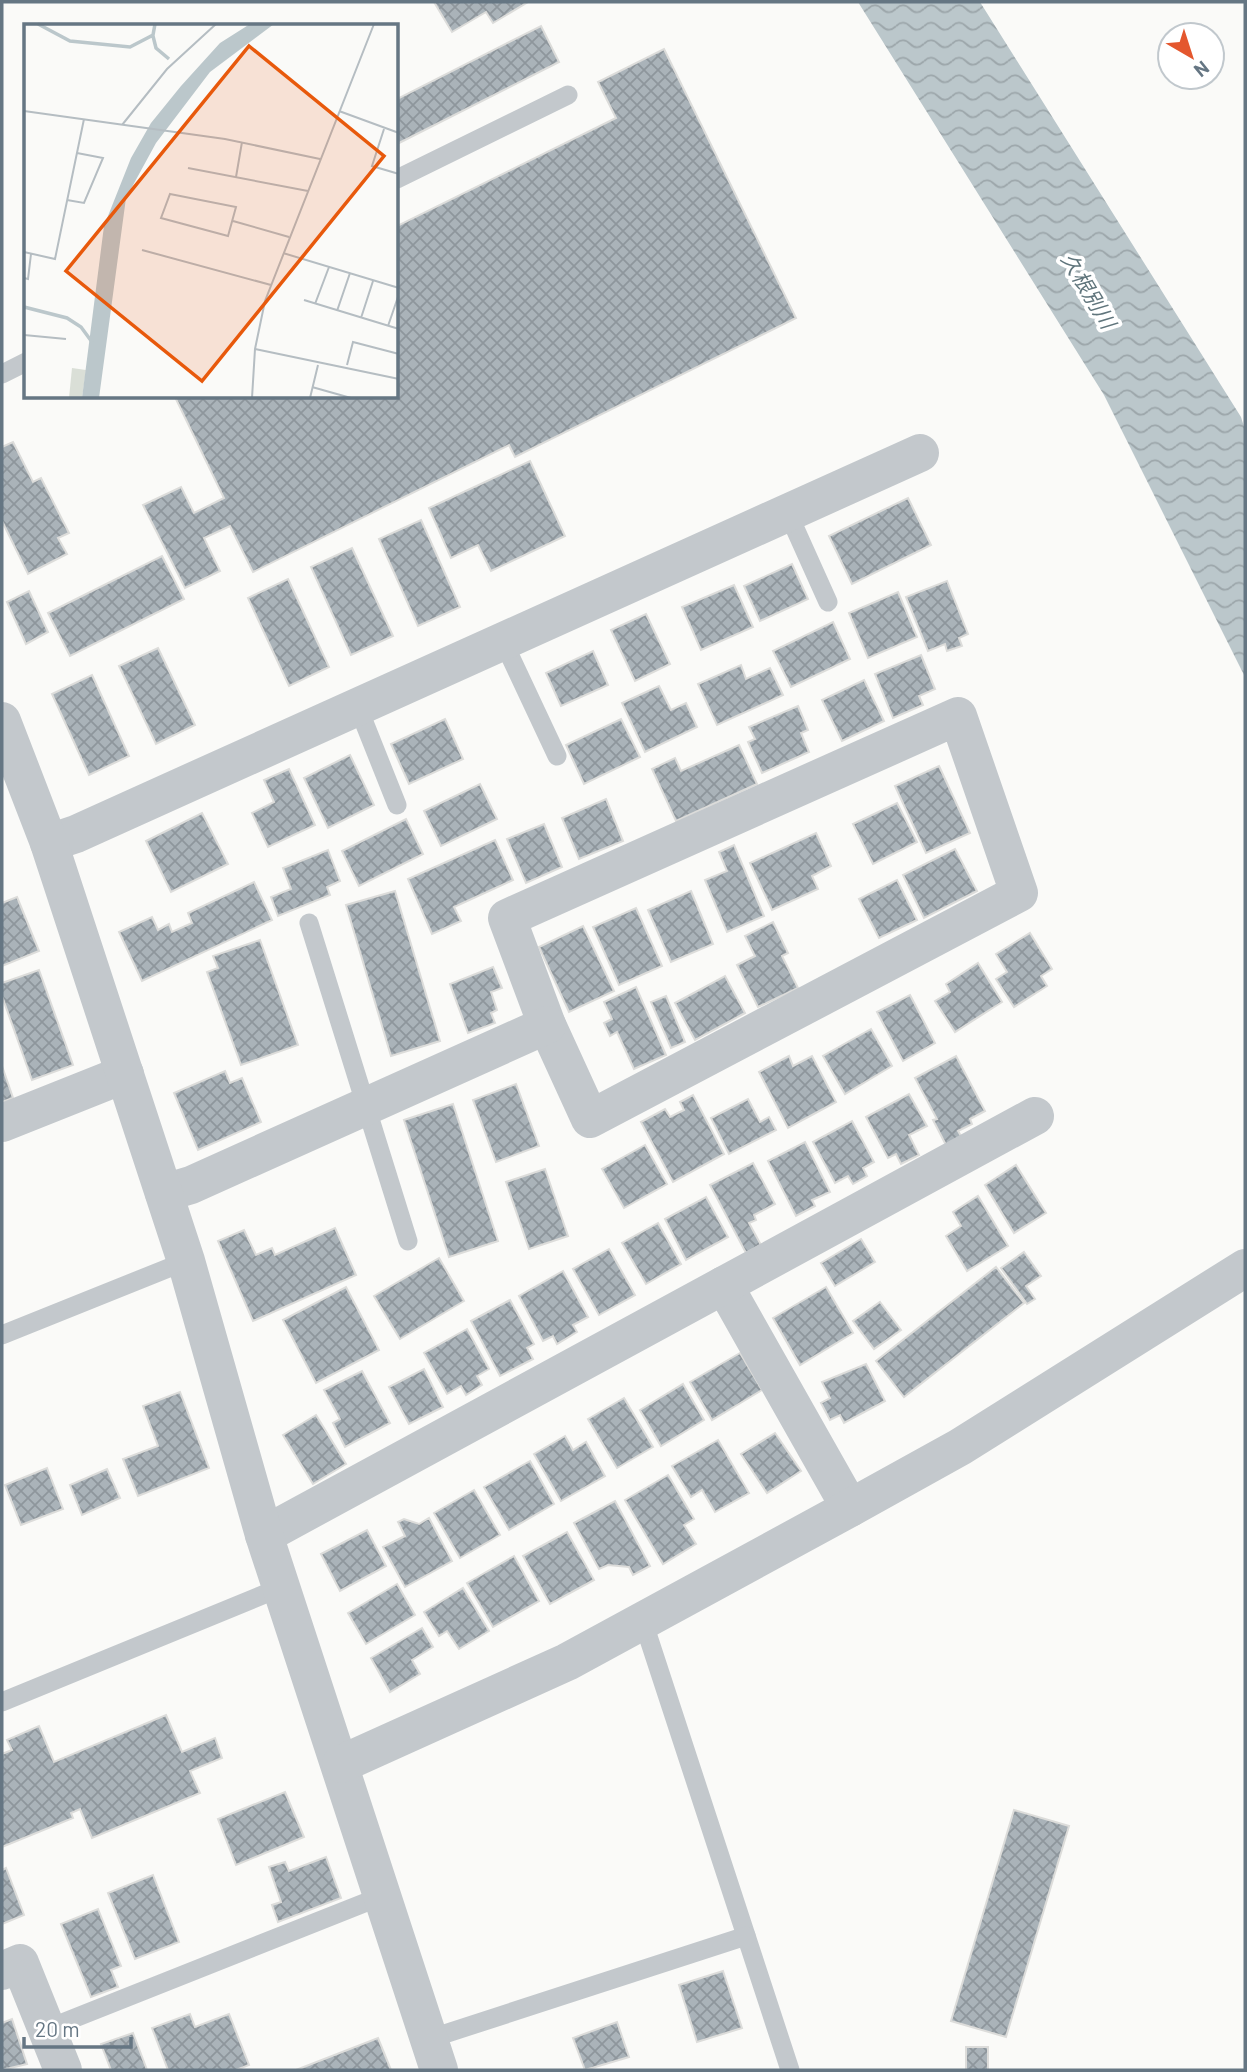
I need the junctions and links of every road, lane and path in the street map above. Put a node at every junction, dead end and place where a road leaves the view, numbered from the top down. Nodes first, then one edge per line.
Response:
1 (568, 95) dead end
2 (399, 178) edge
3 (24, 363) edge
4 (2, 374) edge
5 (920, 453) dead end
6 (788, 513) junction
7 (828, 602) dead end
8 (503, 641) junction
9 (358, 707) junction
10 (2, 721) edge
11 (557, 756) dead end
12 (397, 804) dead end
13 (49, 843) junction
14 (309, 923) dead end
15 (547, 1025) junction
16 (125, 1074) junction
17 (366, 1106) junction
18 (1035, 1116) dead end
19 (2, 1124) edge
20 (164, 1194) junction
21 (408, 1241) dead end
22 (186, 1261) junction
23 (1236, 1273) edge
24 (724, 1285) junction
25 (2, 1335) edge
26 (850, 1508) junction
27 (264, 1535) junction
28 (282, 1587) junction
29 (643, 1621) junction
30 (2, 1702) edge
31 (341, 1764) junction
32 (382, 1896) junction
33 (746, 1936) junction
34 (2, 1970) edge
35 (47, 2029) junction
36 (434, 2055) edge
37 (63, 2070) edge
38 (790, 2070) edge

1 - 2 lane
3 - 4 lane
5 - 6 street
6 - 7 lane
6 - 8 street
8 - 9 street
8 - 11 lane
9 - 12 lane
9 - 13 street
10 - 13 street
13 - 16 street
14 - 17 lane
15 - 15 street
15 - 17 street
16 - 19 street
16 - 20 street
17 - 20 street
17 - 21 lane
18 - 24 street
20 - 22 street
22 - 25 lane
22 - 27 street
23 - 26 street
24 - 26 street
24 - 27 street
26 - 29 street
27 - 28 street
28 - 30 lane
28 - 31 street
29 - 31 street
29 - 33 lane
31 - 32 street
32 - 35 lane
32 - 36 street
33 - 36 lane
33 - 38 lane
34 - 35 street
35 - 37 street

